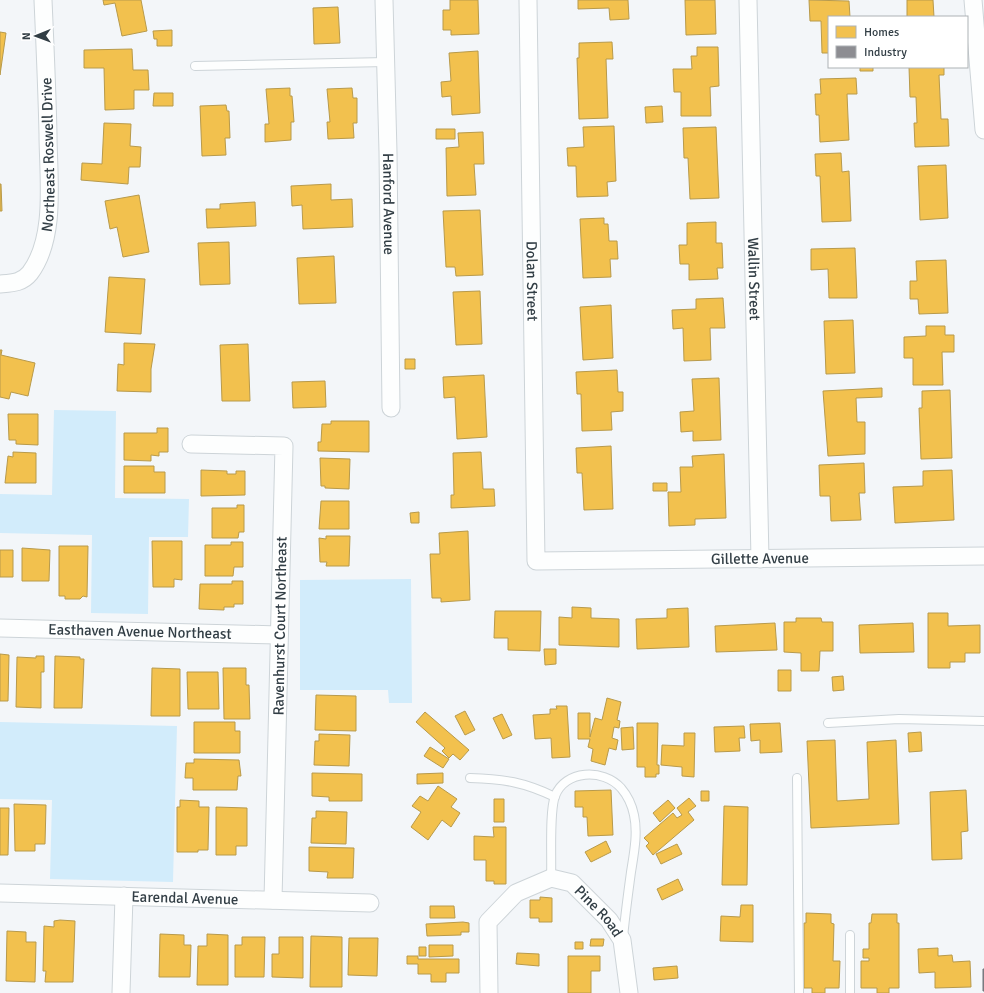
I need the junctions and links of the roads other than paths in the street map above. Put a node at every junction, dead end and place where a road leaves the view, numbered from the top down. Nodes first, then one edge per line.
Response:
1 (43, 0) edge
2 (384, 0) edge
3 (528, 0) edge
4 (748, 0) edge
5 (973, 0) edge
6 (386, 62) junction
7 (195, 66) dead end
8 (984, 130) edge
9 (0, 284) edge
10 (391, 408) dead end
11 (191, 444) dead end
12 (984, 556) edge
13 (760, 558) junction
14 (536, 561) joint
15 (0, 628) edge
16 (280, 634) junction
17 (984, 721) edge
18 (828, 723) dead end
19 (470, 778) dead end
20 (797, 778) dead end
21 (555, 797) junction
22 (551, 878) junction
23 (0, 893) edge
24 (124, 896) junction
25 (273, 900) junction
26 (370, 903) dead end
27 (850, 935) dead end
28 (622, 940) junction
29 (121, 993) edge
30 (489, 993) edge
31 (629, 993) edge
32 (799, 993) edge
33 (850, 993) edge

1 - 9 street, Northeast Roswell Drive
2 - 6 street, Hanford Avenue
3 - 14 street, Dolan Street
4 - 13 street, Wallin Street
5 - 8 street
6 - 7 lane
6 - 10 street, Hanford Avenue
11 - 16 street, Ravenhurst Court Northeast
12 - 13 street, Gillette Avenue
13 - 14 street, Gillette Avenue
15 - 16 street, Easthaven Avenue Northeast
16 - 25 street, Ravenhurst Court Northeast
17 - 18 lane
19 - 21 lane
20 - 32 lane
21 - 22 lane
21 - 28 lane
22 - 28 street, Pine Road
22 - 30 street
23 - 24 street, Earendal Avenue
24 - 25 street, Earendal Avenue
24 - 29 street
25 - 26 street, Earendal Avenue
27 - 33 lane
28 - 31 street, Pine Road

